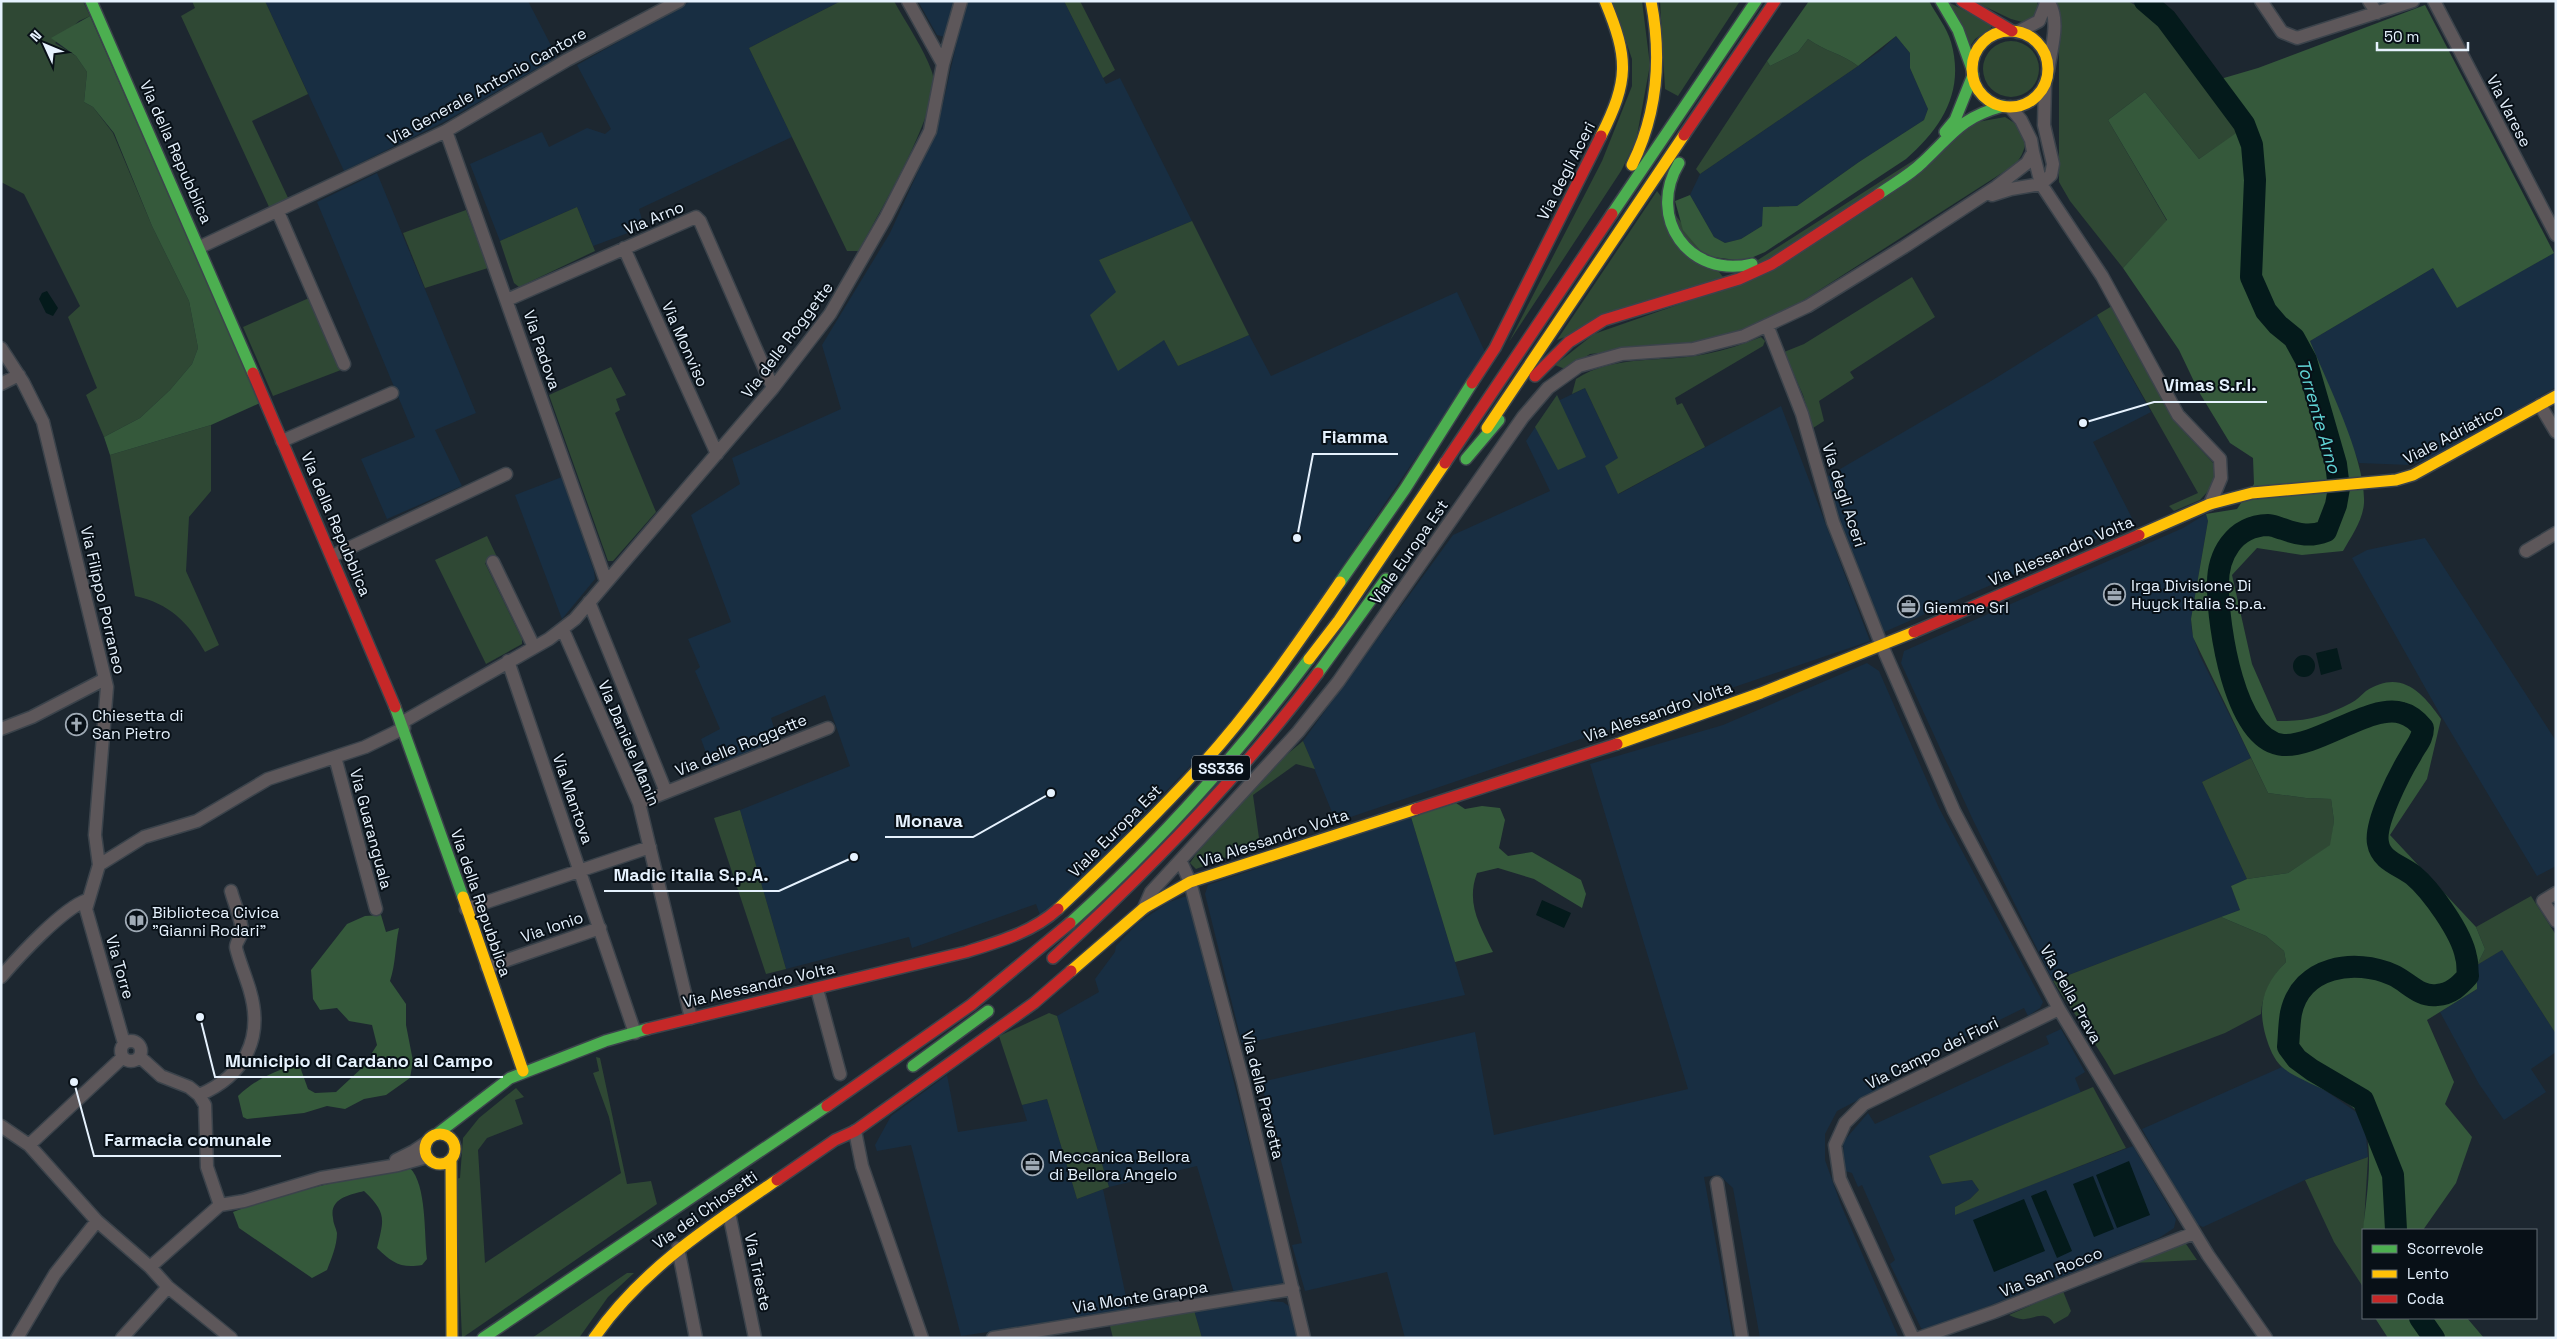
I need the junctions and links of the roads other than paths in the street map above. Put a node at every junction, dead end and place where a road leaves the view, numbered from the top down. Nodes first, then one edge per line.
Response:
1 (91, 1) edge
2 (679, 1) edge
3 (908, 1) edge
4 (960, 1) edge
5 (1605, 1) edge
6 (1651, 1) edge
7 (1756, 1) edge
8 (1775, 1) edge
9 (1941, 1) edge
10 (1962, 1) edge
11 (2047, 1) edge
12 (2261, 1) edge
13 (2369, 1) edge
14 (2413, 1) edge
15 (2434, 1) edge
16 (658, 6) edge
17 (2377, 13) junction
18 (2015, 31) junction
19 (1755, 33) junction
20 (943, 64) junction
21 (2048, 71) junction
22 (1973, 72) junction
23 (2045, 84) junction
24 (2007, 107) junction
25 (446, 131) junction
26 (2033, 152) junction
27 (2041, 184) junction
28 (1976, 201) junction
29 (278, 212) junction
30 (2556, 235) edge
31 (200, 247) junction
32 (624, 248) junction
33 (1577, 265) junction
34 (507, 300) junction
35 (1767, 325) junction
36 (1, 348) edge
37 (1496, 348) joint
38 (344, 364) dead end
39 (19, 375) junction
40 (1, 384) edge
41 (773, 388) junction
42 (392, 393) dead end
43 (2556, 396) edge
44 (2540, 405) junction
45 (2556, 432) edge
46 (282, 441) junction
47 (717, 454) junction
48 (506, 474) dead end
49 (2314, 486) joint
50 (2210, 504) junction
51 (2556, 533) edge
52 (2526, 551) dead end
53 (332, 556) junction
54 (493, 562) dead end
55 (1392, 570) dead end
56 (606, 581) junction
57 (589, 602) junction
58 (563, 630) junction
59 (1882, 646) junction
60 (534, 647) junction
61 (508, 662) junction
62 (105, 679) junction
63 (402, 725) junction
64 (828, 728) dead end
65 (1, 729) edge
66 (335, 757) junction
67 (666, 792) junction
68 (639, 803) junction
69 (650, 847) junction
70 (1181, 862) junction
71 (99, 865) junction
72 (579, 869) junction
73 (1190, 882) junction
74 (230, 892) dead end
75 (2556, 893) edge
76 (87, 900) junction
77 (1144, 908) junction
78 (376, 909) dead end
79 (466, 909) junction
80 (1048, 918) joint
81 (2556, 921) edge
82 (600, 928) junction
83 (1048, 963) dead end
84 (486, 967) junction
85 (1, 976) edge
86 (817, 988) junction
87 (1034, 1003) joint
88 (995, 1005) dead end
89 (2059, 1009) junction
90 (691, 1018) junction
91 (635, 1033) junction
92 (124, 1043) junction
93 (123, 1057) junction
94 (140, 1057) junction
95 (523, 1071) junction
96 (903, 1073) dead end
97 (840, 1074) dead end
98 (199, 1095) junction
99 (482, 1098) junction
100 (1, 1126) edge
101 (855, 1131) junction
102 (436, 1134) junction
103 (453, 1142) junction
104 (426, 1143) junction
105 (28, 1145) junction
106 (451, 1159) junction
107 (432, 1161) junction
108 (378, 1167) junction
109 (1717, 1183) dead end
110 (449, 1188) junction
111 (220, 1205) junction
112 (729, 1213) junction
113 (97, 1221) junction
114 (2194, 1233) junction
115 (678, 1248) junction
116 (150, 1267) junction
117 (168, 1287) junction
118 (1292, 1289) junction
119 (17, 1338) edge
120 (122, 1338) edge
121 (230, 1338) edge
122 (452, 1338) edge
123 (483, 1338) edge
124 (594, 1338) edge
125 (696, 1338) edge
126 (755, 1338) edge
127 (922, 1338) edge
128 (993, 1338) edge
129 (1304, 1338) edge
130 (1742, 1338) edge
131 (1913, 1338) edge
132 (1919, 1338) edge
133 (2266, 1338) edge

1 - 31 main road, Via della Repubblica
2 - 16 street, Via Generale Antonio Cantore
3 - 20 street
4 - 20 street, Via delle Roggette
5 - 37 main road, Via degli Aceri
6 - 33 main road
7 - 33 main road, SS336
8 - 19 main road
9 - 22 main road
10 - 18 main road
11 - 18 street
11 - 21 street
12 - 17 street
13 - 17 street
14 - 17 street
15 - 30 street, Via Varese
16 - 25 street, Via Generale Antonio Cantore
18 - 21 main road
18 - 22 main road
19 - 22 main road
19 - 24 main road
20 - 41 street, Via delle Roggette
21 - 23 main road
22 - 24 main road
23 - 24 main road
23 - 27 street
24 - 26 street
25 - 29 street, Via Generale Antonio Cantore
25 - 34 street, Via Padova
26 - 27 street
26 - 28 street
27 - 28 street
27 - 50 street
28 - 35 street, Viale Europa Est
29 - 31 street, Via Generale Antonio Cantore
29 - 38 street
31 - 46 main road, Via della Repubblica
32 - 34 street, Via Arno
32 - 41 street, Via Arno
32 - 47 street, Via Monviso
33 - 123 main road, SS336
34 - 56 street, Via Padova
35 - 59 street, Via degli Aceri
35 - 70 street, Viale Europa Est
36 - 39 street, Via Filippo Porraneo
37 - 80 main road, Viale Europa Est
39 - 40 street
39 - 62 street, Via Filippo Porraneo
41 - 47 street, Via delle Roggette
42 - 46 street
43 - 44 main road, Viale Adriatico
44 - 45 street
44 - 49 main road, Viale Adriatico
46 - 53 main road, Via della Repubblica
47 - 56 street, Via delle Roggette
48 - 53 street
49 - 50 main road, Via Alessandro Volta
50 - 59 main road, Via Alessandro Volta
51 - 52 street
53 - 63 main road, Via della Repubblica
54 - 60 street
55 - 83 main road, SS336
56 - 57 street, Via delle Roggette
57 - 58 street, Via delle Roggette
57 - 67 street, Via delle Roggette
58 - 60 street, Via delle Roggette
58 - 68 street, Via Daniele Manin
59 - 73 main road, Via Alessandro Volta
59 - 89 street, Via della Prava
60 - 61 street, Via delle Roggette
61 - 63 street, Via delle Roggette
61 - 72 street, Via Mantova
62 - 65 street
62 - 71 street, Via Filippo Porraneo
63 - 66 street, Via Guaranguala
63 - 79 main road, Via della Repubblica
64 - 67 street, Via delle Roggette
66 - 71 street, Via Guaranguala
66 - 78 street, Via Guaranguala
67 - 68 street, Via delle Roggette
68 - 69 street, Via Daniele Manin
69 - 72 street
69 - 90 street, Via Daniele Manin
70 - 73 street, Via della Pravetta
70 - 77 street, Viale Europa Est
71 - 76 street, Via Filippo Porraneo
72 - 79 street
72 - 82 street, Via Mantova
73 - 77 main road, Via Alessandro Volta
73 - 118 street, Via della Pravetta
74 - 98 street
75 - 81 street
76 - 85 street
76 - 92 street, Via Torre
77 - 87 main road, Via Alessandro Volta
79 - 84 main road, Via della Repubblica
80 - 86 main road, Via Alessandro Volta
82 - 84 street, Via Ionio
82 - 91 street, Via Mantova
84 - 95 main road, Via della Repubblica
86 - 90 main road, Via Alessandro Volta
86 - 97 street
87 - 101 main road, Via dei Chiosetti
88 - 96 main road
89 - 114 street, Via della Prava
89 - 131 street, Via Campo dei Fiori
90 - 91 main road, Via Alessandro Volta
91 - 95 main road, Via Alessandro Volta
92 - 93 street
92 - 94 street
93 - 94 street
93 - 105 street
94 - 98 street
95 - 99 main road, Via Alessandro Volta
98 - 111 street
99 - 102 main road, Via Alessandro Volta
99 - 103 main road, Via Alessandro Volta
100 - 105 street
101 - 112 main road, Via dei Chiosetti
101 - 127 street
102 - 103 main road
102 - 104 main road, Via Alessandro Volta
103 - 106 main road, Via Alessandro Volta
104 - 107 main road
104 - 108 street, Via Alessandro Volta
105 - 113 street
106 - 107 main road, Via Alessandro Volta
106 - 110 main road
107 - 108 street, Via Alessandro Volta
107 - 110 main road
108 - 111 street, Via Alessandro Volta
109 - 130 street
110 - 122 main road
111 - 116 street
112 - 115 main road, Via dei Chiosetti
112 - 126 street, Via Trieste
113 - 116 street
113 - 119 street
114 - 132 street, Via San Rocco
114 - 133 street, Via della Prava
115 - 124 main road, Via dei Chiosetti
115 - 125 street
116 - 117 street
117 - 120 street
117 - 121 street
118 - 128 street, Via Monte Grappa
118 - 129 street, Via della Pravetta

